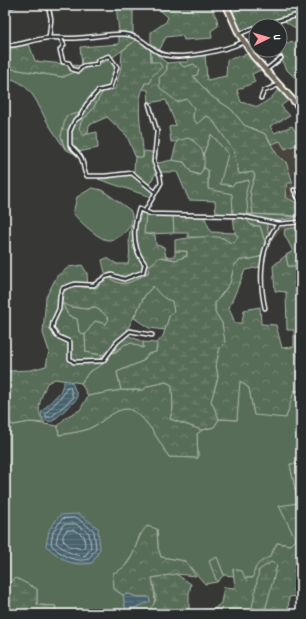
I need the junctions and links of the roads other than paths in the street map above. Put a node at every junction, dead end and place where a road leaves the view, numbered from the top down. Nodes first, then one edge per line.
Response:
1 (16, 5) edge
2 (48, 5) edge
3 (226, 5) edge
4 (5, 7) edge
5 (287, 18) edge
6 (301, 18) edge
7 (248, 31) edge
8 (239, 34) junction
9 (49, 38) junction
10 (60, 38) junction
11 (243, 42) junction
12 (5, 46) edge
13 (281, 58) dead end
14 (265, 70) junction
15 (278, 85) junction
16 (261, 98) dead end
17 (149, 104) dead end
18 (301, 108) edge
19 (294, 190) dead end
20 (155, 192) junction
21 (301, 203) edge
22 (145, 211) junction
23 (301, 222) edge
24 (278, 224) junction
25 (264, 308) dead end
26 (152, 334) dead end

1 - 4 street
2 - 9 street
3 - 8 main road
5 - 6 street
7 - 8 street
8 - 11 main road
9 - 10 street
9 - 12 street
10 - 11 street
10 - 20 street
11 - 14 main road
13 - 14 street
14 - 15 main road
15 - 16 street
15 - 18 main road
17 - 20 street
19 - 21 street
20 - 22 street
22 - 24 street
22 - 26 street
23 - 24 street
24 - 25 street

